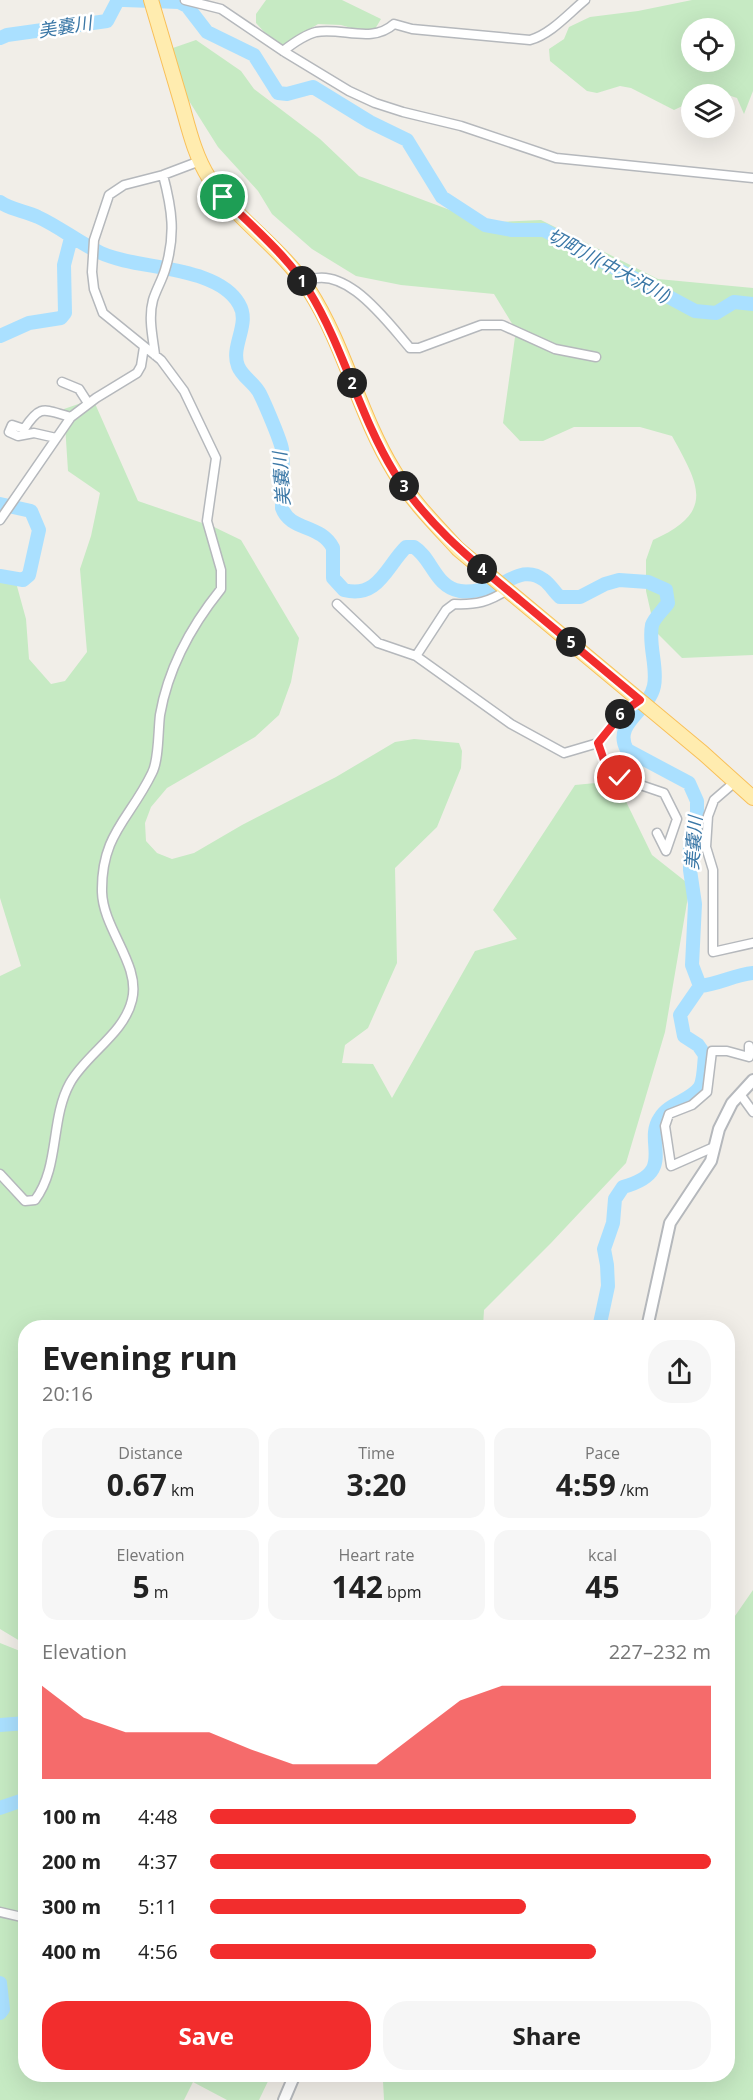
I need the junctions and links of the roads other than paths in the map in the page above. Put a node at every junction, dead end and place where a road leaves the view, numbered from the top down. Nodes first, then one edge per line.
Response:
1 (185, 0) edge
2 (585, 0) edge
3 (152, 4) edge
4 (283, 51) junction
5 (200, 161) junction
6 (163, 174) junction
7 (753, 178) edge
8 (303, 283) junction
9 (144, 347) junction
10 (155, 356) junction
11 (596, 357) dead end
12 (62, 382) dead end
13 (88, 403) junction
14 (71, 417) junction
15 (56, 438) junction
16 (0, 520) edge
17 (502, 586) junction
18 (337, 604) dead end
19 (416, 656) junction
20 (644, 703) junction
21 (598, 743) junction
22 (736, 782) junction
23 (753, 798) edge
24 (657, 832) dead end
25 (753, 943) edge
26 (749, 1046) dead end
27 (753, 1080) edge
28 (740, 1094) junction
29 (753, 1112) edge
30 (714, 1147) junction
31 (0, 1174) edge
32 (649, 1320) edge
33 (0, 1912) edge
34 (18, 1916) edge
35 (292, 2082) edge
36 (284, 2100) edge

1 - 4 street
2 - 4 street
3 - 5 main road
4 - 7 street
5 - 6 street
5 - 8 main road
6 - 9 street
6 - 10 street
8 - 11 street
8 - 17 main road
9 - 10 street
9 - 13 street
10 - 31 street
12 - 13 street
13 - 14 street
14 - 15 street
14 - 15 street
15 - 16 street
17 - 19 street
17 - 20 main road
18 - 19 street
19 - 21 street
20 - 21 street
20 - 22 main road
21 - 24 street
22 - 23 main road
22 - 25 street
26 - 30 street
27 - 28 street
28 - 29 street
28 - 30 street
30 - 32 street
33 - 34 street
35 - 36 street

